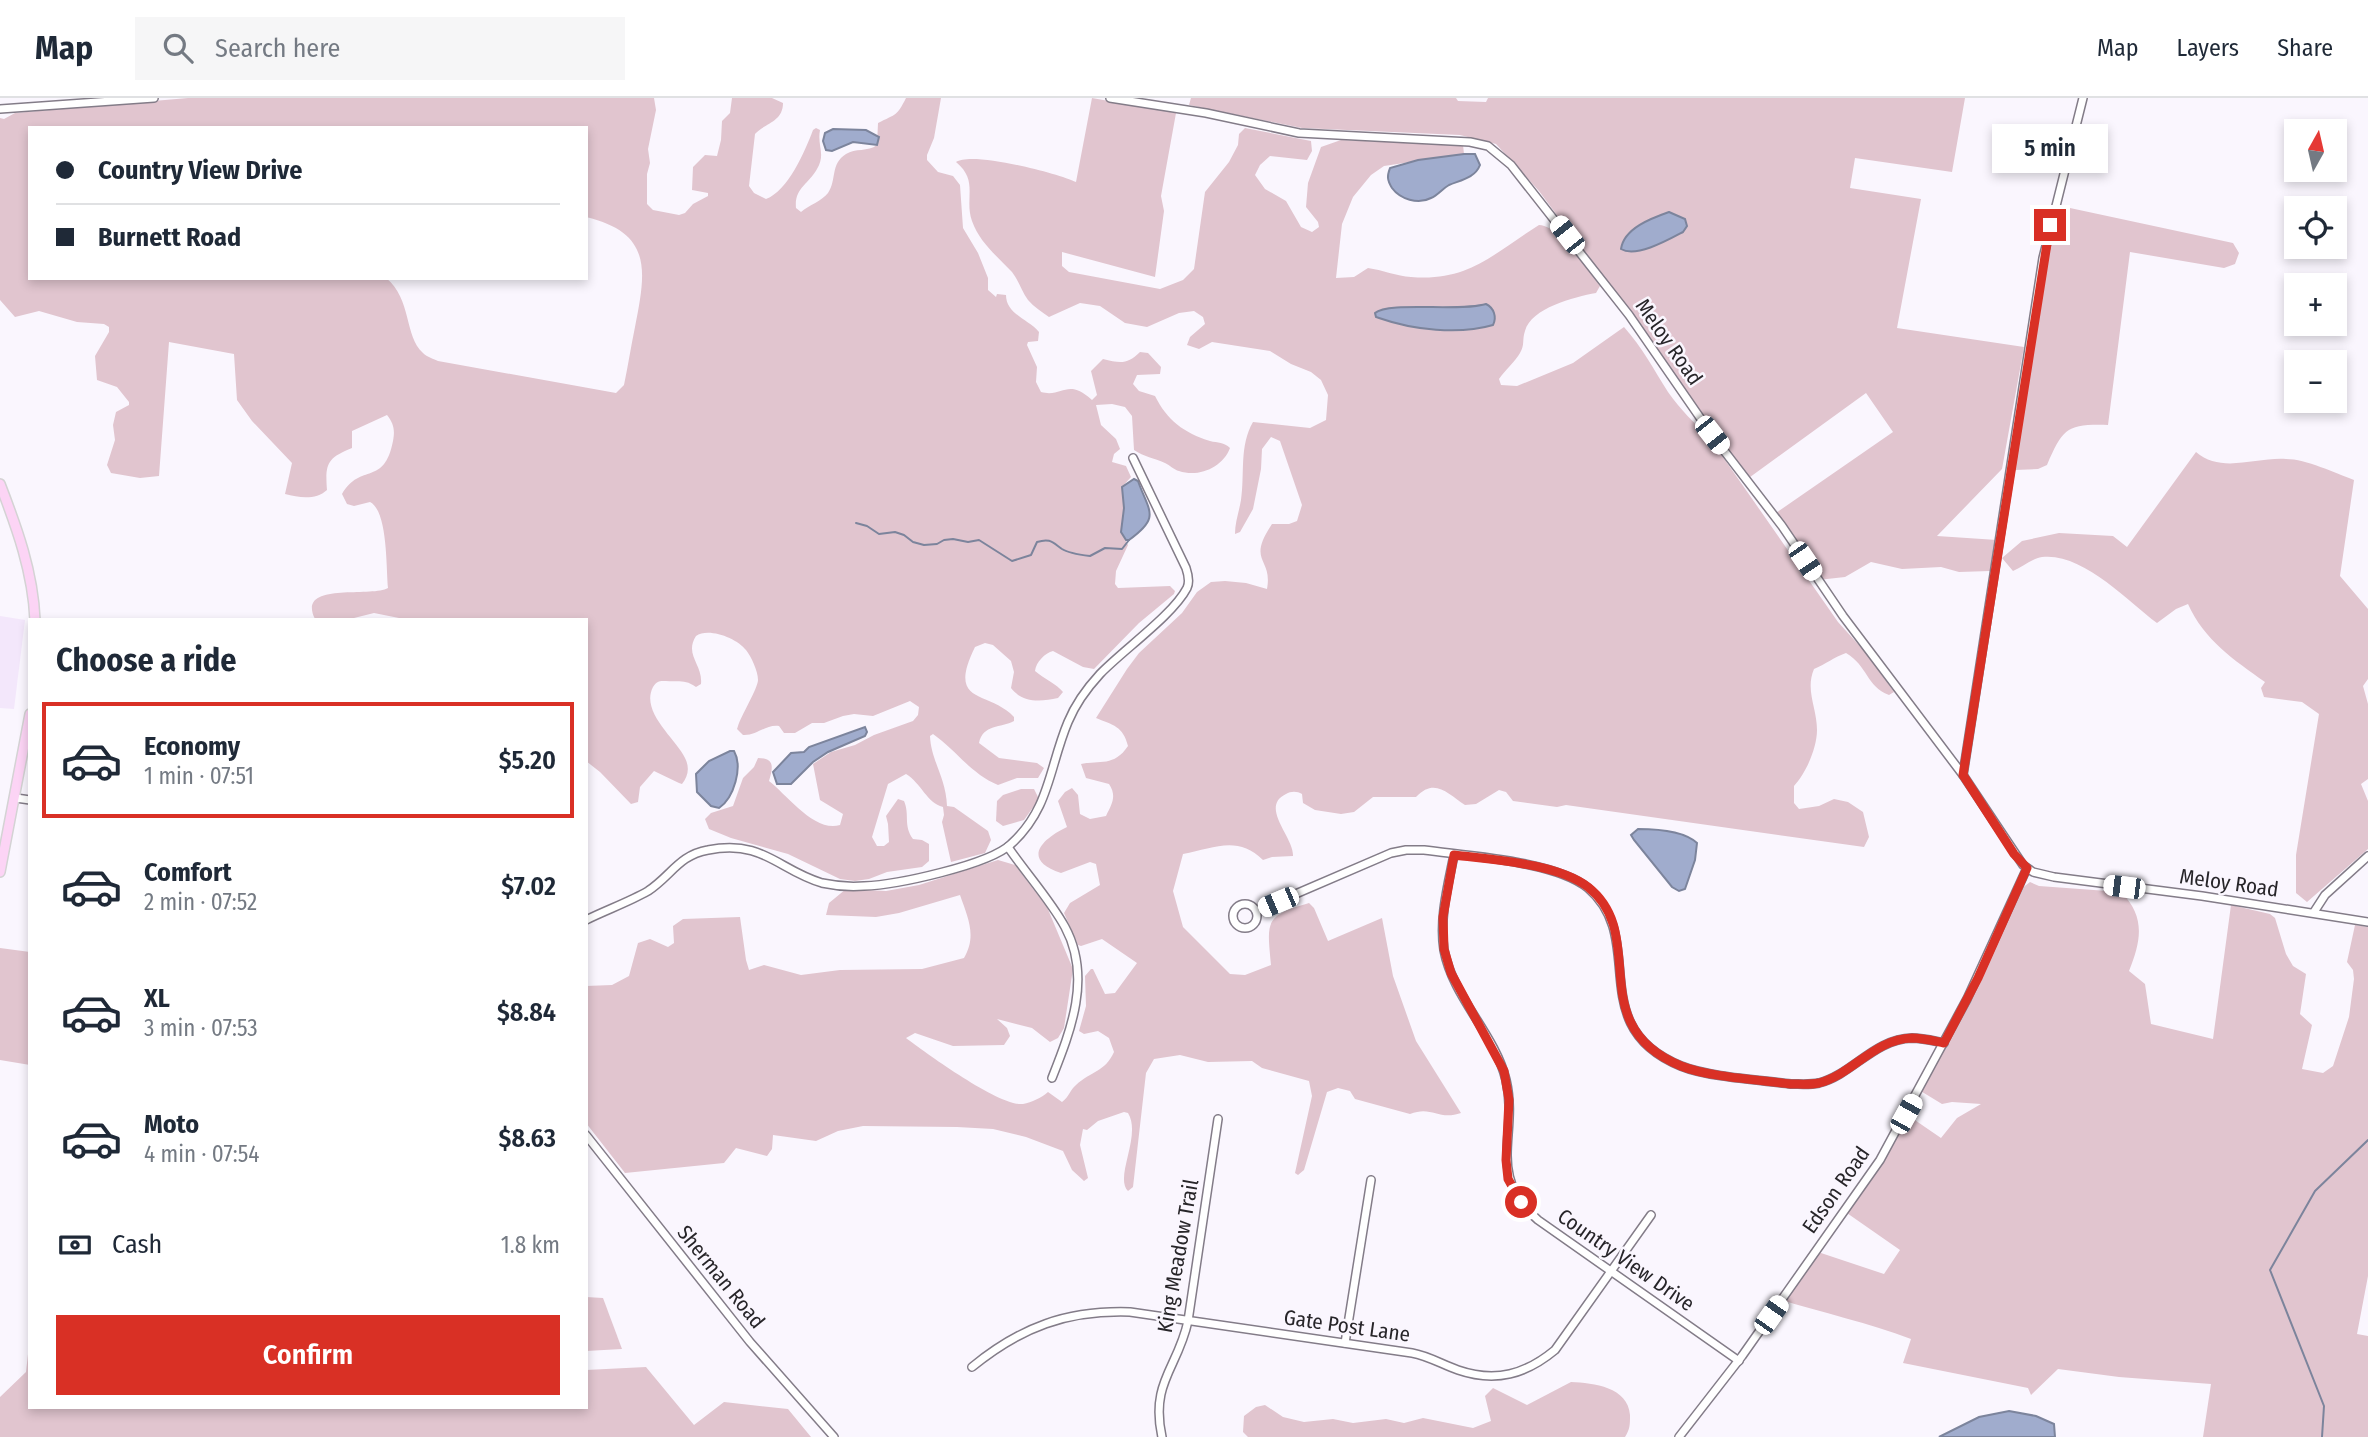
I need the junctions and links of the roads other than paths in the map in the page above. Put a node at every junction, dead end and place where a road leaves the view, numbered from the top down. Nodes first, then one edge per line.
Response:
1 (154, 98) edge
2 (1110, 98) edge
3 (2083, 98) edge
4 (0, 109) edge
5 (1133, 458) dead end
6 (0, 484) edge
7 (35, 618) edge
8 (28, 726) edge
9 (1963, 775) junction
10 (16, 798) junction
11 (28, 800) edge
12 (1008, 847) junction
13 (1454, 855) junction
14 (2368, 856) edge
15 (2027, 868) junction
16 (0, 872) edge
17 (1256, 911) dead end
18 (2314, 912) junction
19 (588, 919) edge
20 (2368, 922) edge
21 (1944, 1043) junction
22 (1052, 1078) dead end
23 (1218, 1119) dead end
24 (588, 1138) edge
25 (1371, 1180) dead end
26 (1651, 1215) dead end
27 (1611, 1271) junction
28 (1188, 1321) junction
29 (1345, 1343) junction
30 (1739, 1361) junction
31 (972, 1367) dead end
32 (834, 1437) edge
33 (1162, 1437) edge
34 (1679, 1437) edge

1 - 4 street
2 - 9 street, Meloy Road
3 - 9 street
5 - 12 street
6 - 7 main road
8 - 10 main road
9 - 15 street, Meloy Road
10 - 11 street
10 - 16 main road
12 - 19 street
12 - 22 street
13 - 17 street
13 - 21 street
13 - 27 street, Country View Drive
14 - 18 street
15 - 18 street, Meloy Road
15 - 21 street, Edson Road
18 - 20 street, Meloy Road
21 - 30 street, Edson Road
23 - 28 street, King Meadow Trail
24 - 32 street, Sherman Road
25 - 29 street
26 - 27 street, Gate Post Lane
27 - 29 street, Gate Post Lane
27 - 30 street, Country View Drive
28 - 29 street, Gate Post Lane
28 - 31 street, Gate Post Lane
28 - 33 street, King Meadow Trail
30 - 34 street, Edson Road

